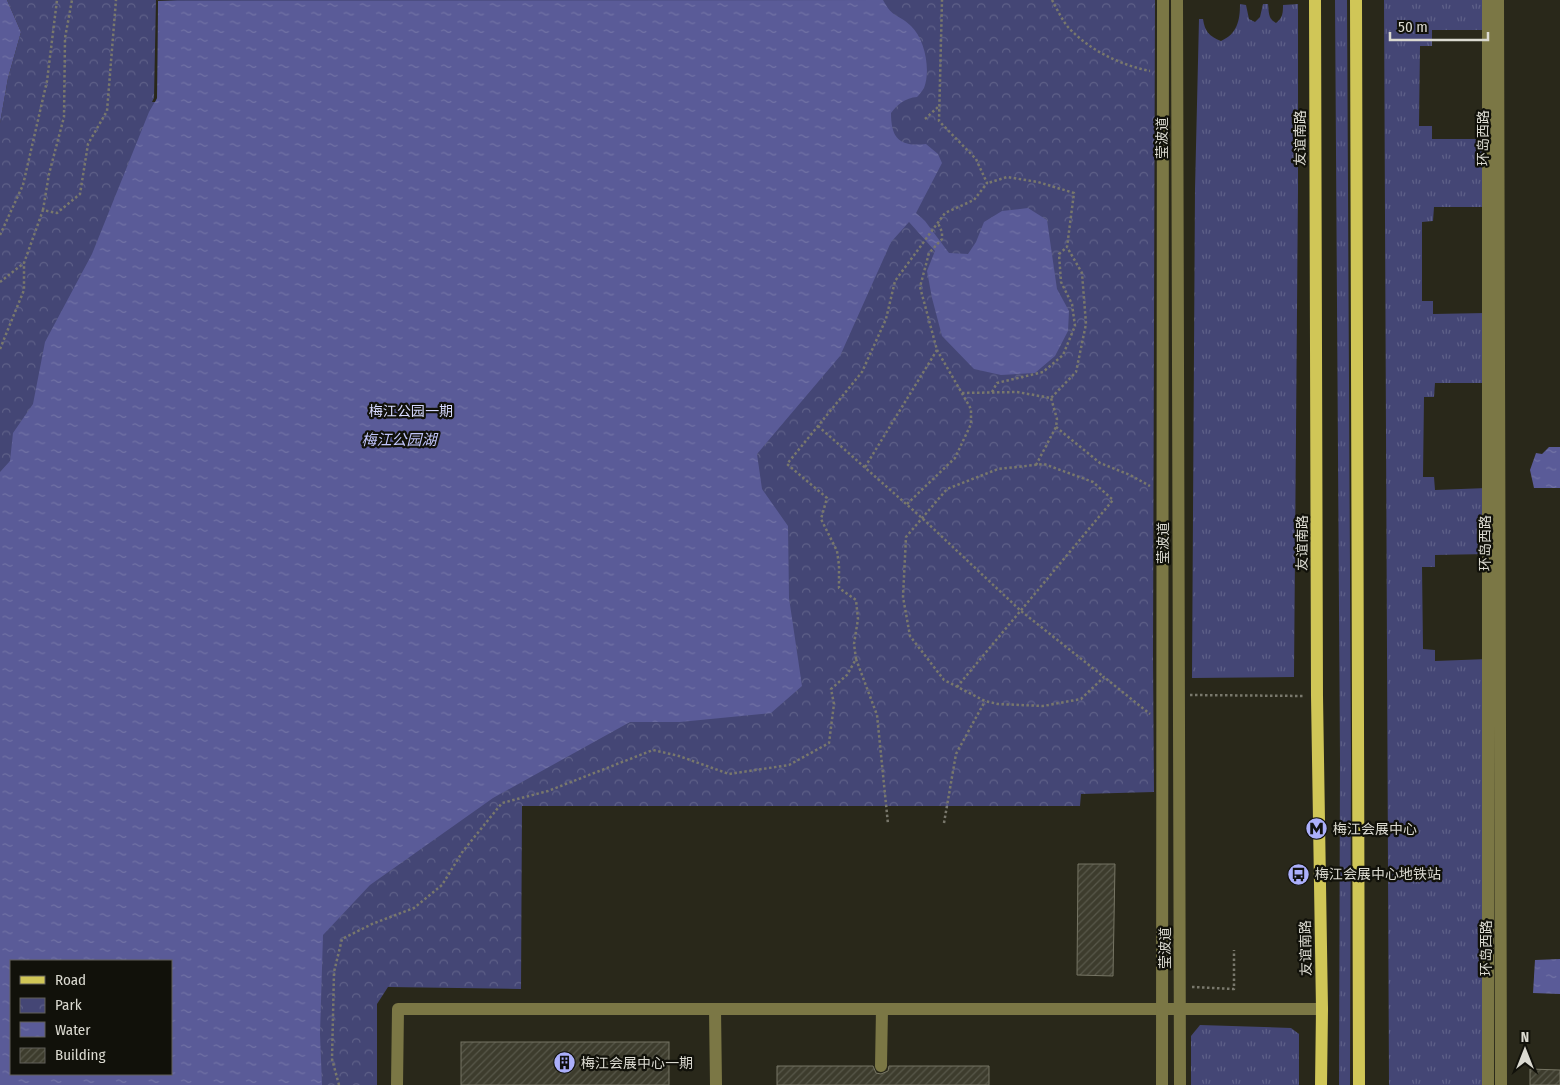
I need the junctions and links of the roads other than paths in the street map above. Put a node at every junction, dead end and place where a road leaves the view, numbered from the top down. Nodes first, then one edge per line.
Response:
1 (1163, 0) edge
2 (1177, 0) edge
3 (1315, 0) edge
4 (1356, 0) edge
5 (1488, 0) edge
6 (1498, 0) edge
7 (715, 1009) junction
8 (882, 1009) junction
9 (1162, 1009) junction
10 (1180, 1009) junction
11 (1322, 1009) junction
12 (881, 1066) dead end
13 (398, 1085) edge
14 (716, 1085) edge
15 (1162, 1085) edge
16 (1180, 1085) edge
17 (1321, 1085) edge
18 (1359, 1085) edge
19 (1488, 1085) edge
20 (1501, 1085) edge

1 - 9 street, 莹波道
2 - 10 street, 莹波道
3 - 11 main road, 友谊南路
4 - 18 main road
5 - 19 street, 环岛西路
6 - 20 street, 环岛西路
7 - 8 street
7 - 13 street
7 - 14 street
8 - 9 street
8 - 12 street
9 - 10 street
9 - 15 street, 莹波道
10 - 11 street
10 - 16 street, 莹波道
11 - 17 main road, 友谊南路

